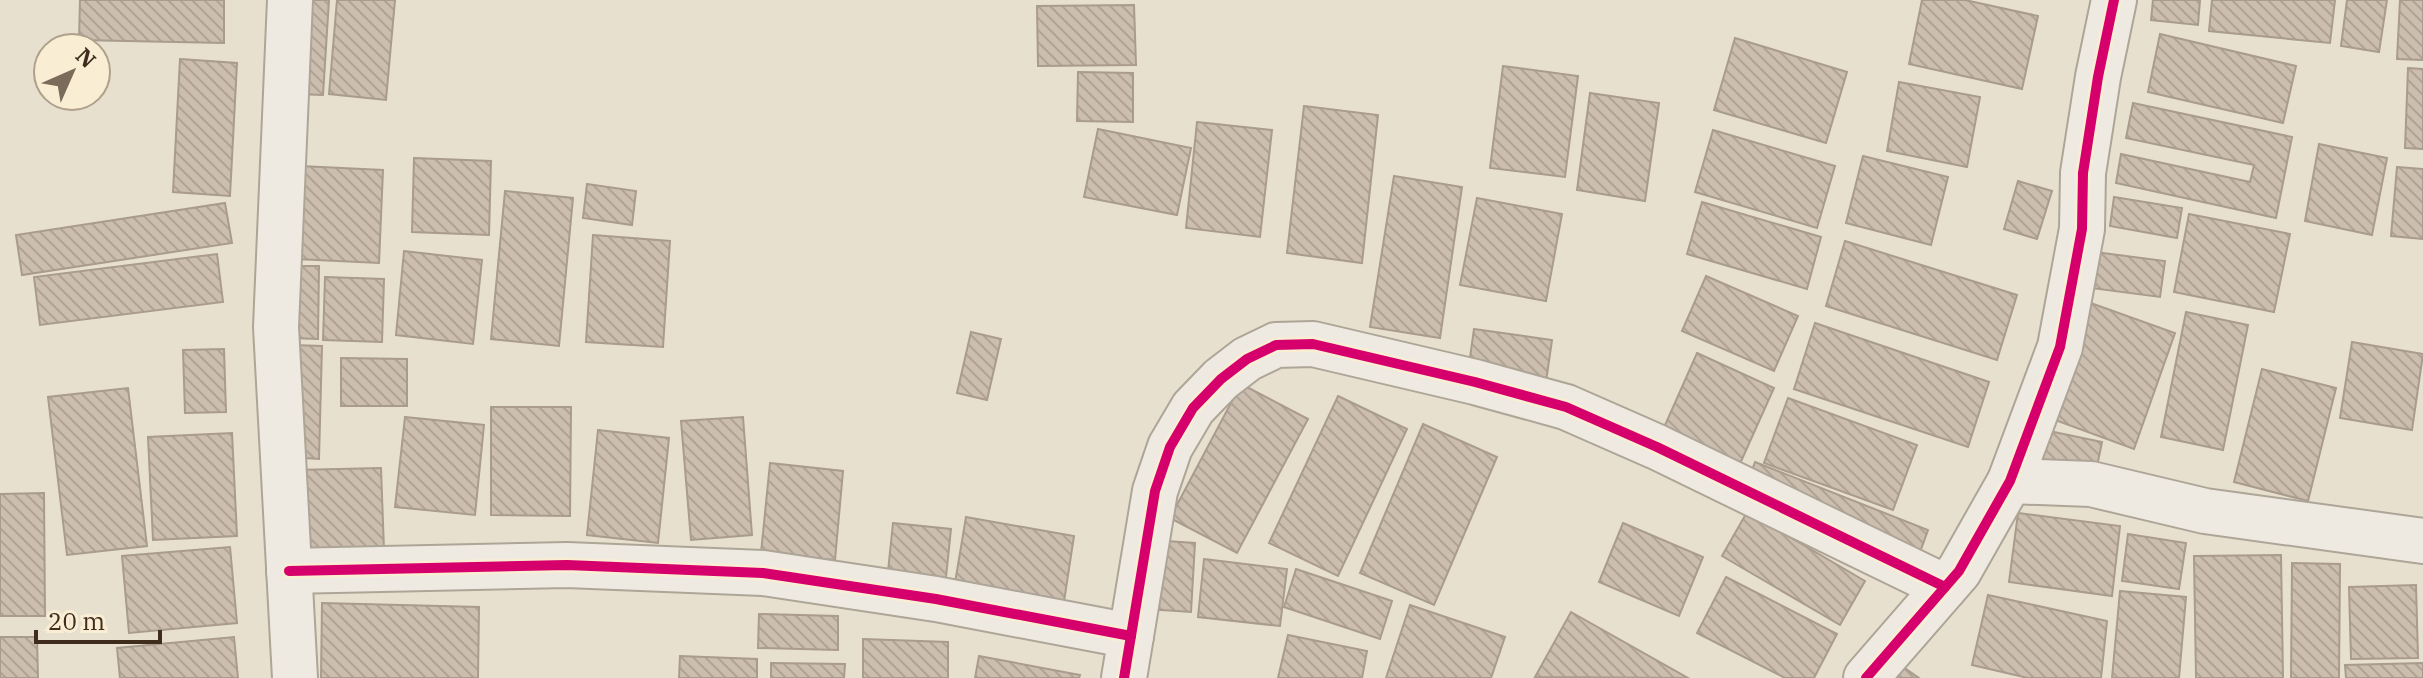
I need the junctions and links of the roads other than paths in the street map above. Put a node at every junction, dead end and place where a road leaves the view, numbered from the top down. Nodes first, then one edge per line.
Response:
1 (290, 0) edge
2 (2114, 0) edge
3 (2010, 481) junction
4 (2423, 541) edge
5 (289, 571) junction
6 (1945, 587) junction
7 (1131, 636) junction
8 (295, 678) edge
9 (1124, 678) edge
10 (1866, 678) edge

1 - 5 street
2 - 3 street
3 - 4 street
3 - 6 street
5 - 7 street
5 - 8 street
6 - 7 street
6 - 10 street
7 - 9 street

